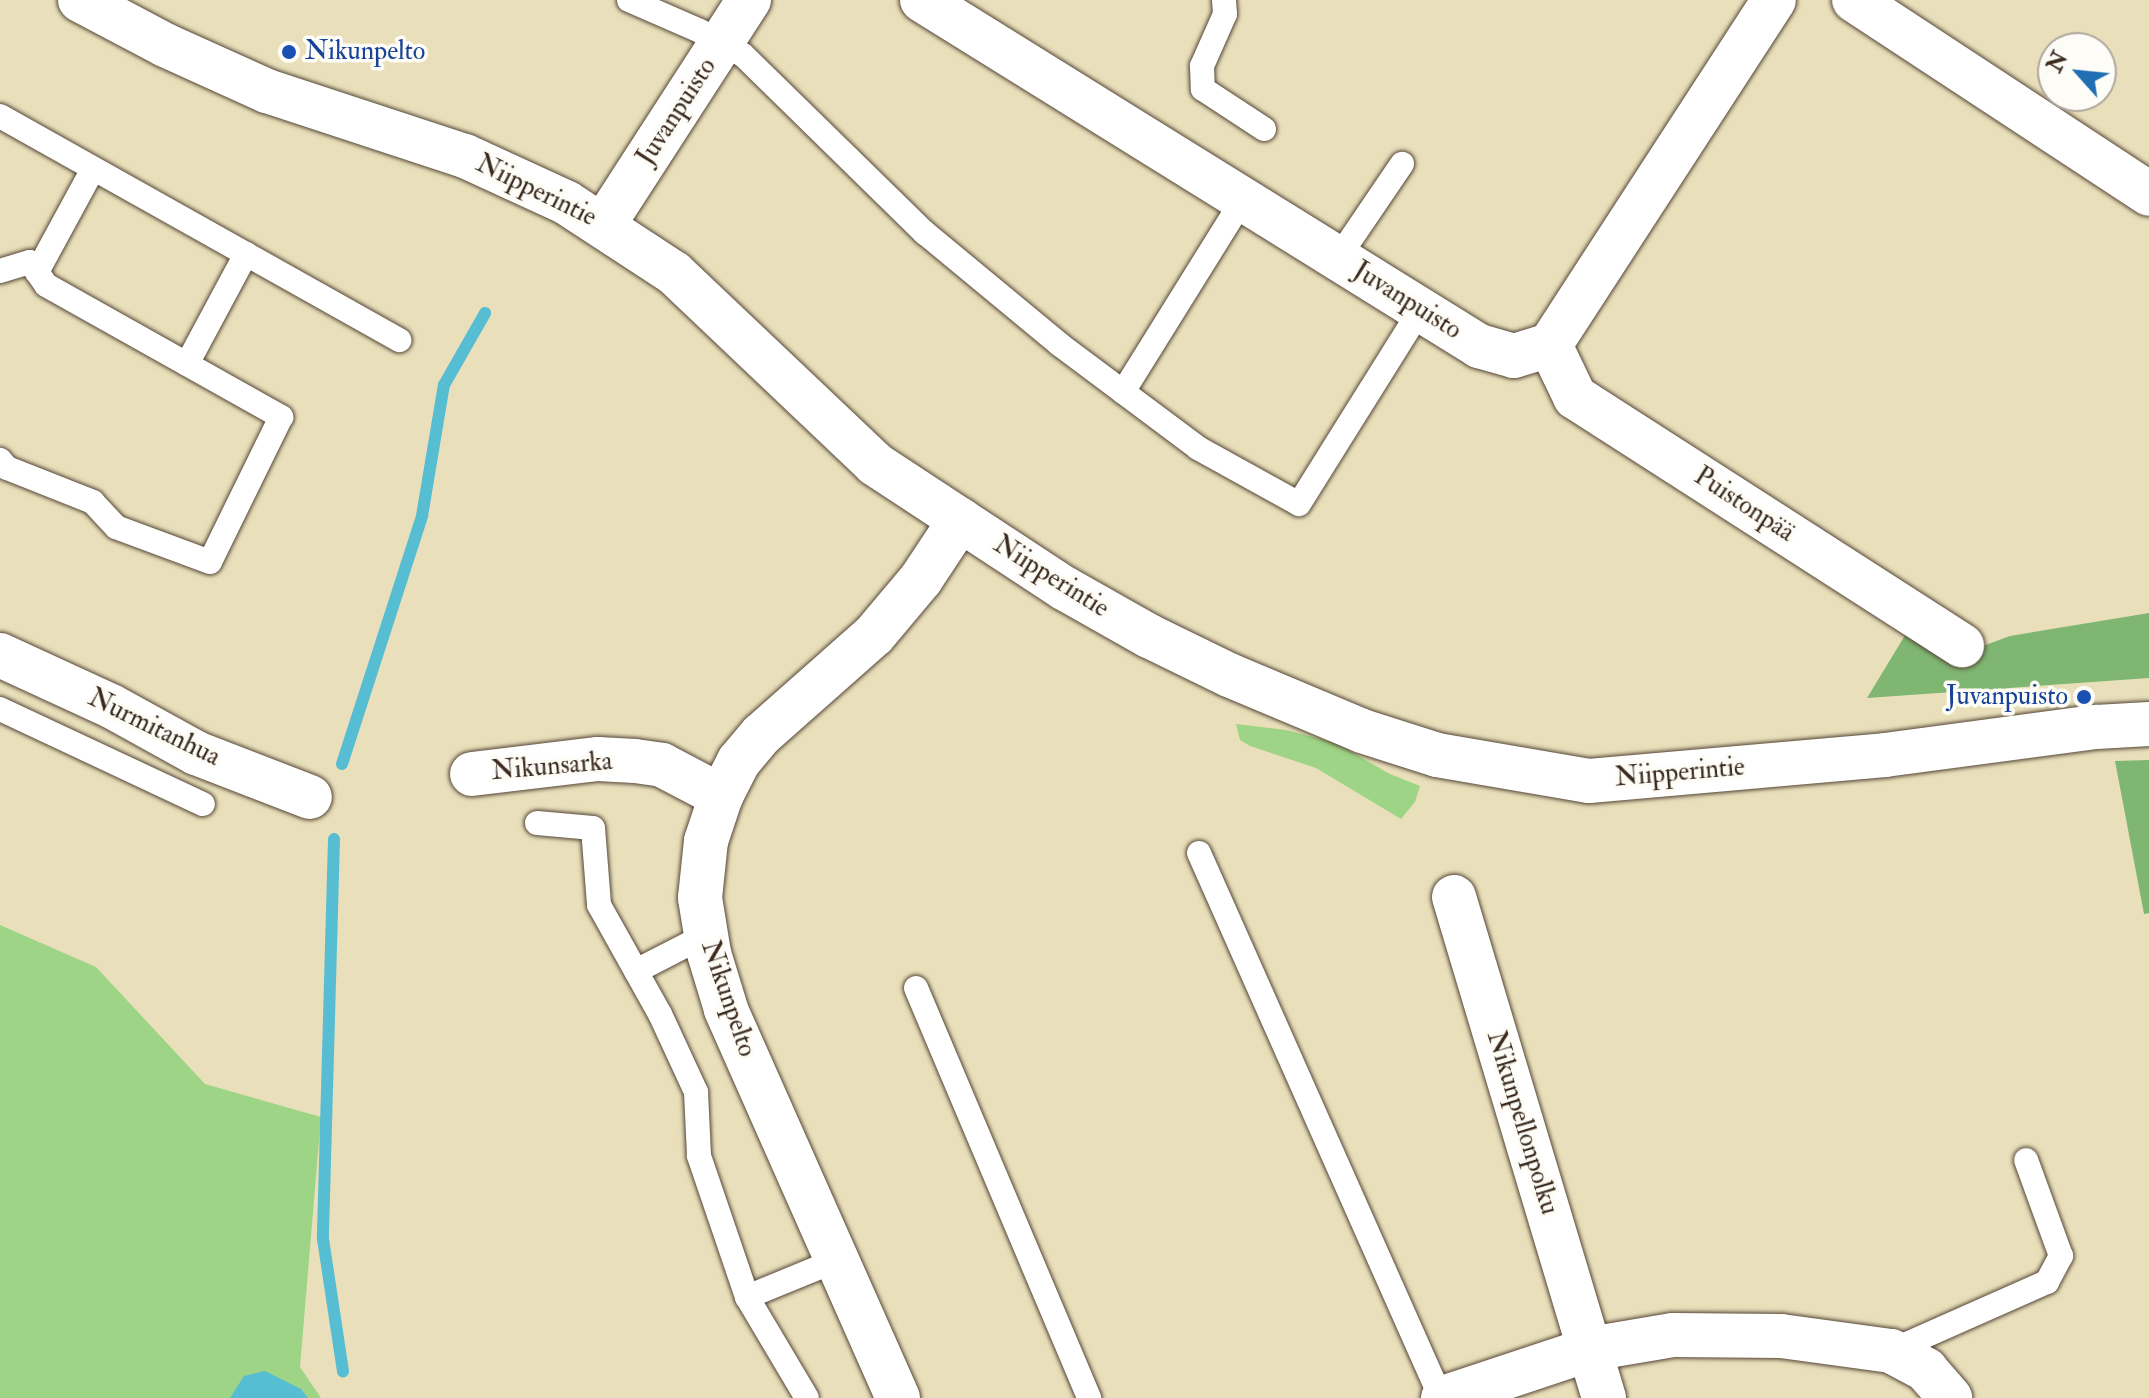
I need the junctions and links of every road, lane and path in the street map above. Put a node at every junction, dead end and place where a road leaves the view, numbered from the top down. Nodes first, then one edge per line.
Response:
1 (80, 0) edge
2 (629, 0) edge
3 (749, 0) edge
4 (922, 0) edge
5 (1224, 0) edge
6 (1774, 0) edge
7 (1854, 0) edge
8 (723, 42) junction
9 (0, 116) edge
10 (1264, 129) dead end
11 (1402, 164) dead end
12 (93, 169) junction
13 (2149, 194) edge
14 (1243, 199) junction
15 (604, 224) junction
16 (246, 254) junction
17 (1338, 258) junction
18 (0, 271) edge
19 (37, 272) junction
20 (1421, 309) junction
21 (399, 340) dead end
22 (1550, 345) junction
23 (187, 364) junction
24 (1123, 392) junction
25 (0, 460) edge
26 (960, 520) junction
27 (1962, 645) dead end
28 (0, 655) edge
29 (41, 700) junction
30 (0, 709) edge
31 (2149, 724) edge
32 (472, 774) dead end
33 (721, 796) junction
34 (310, 797) dead end
35 (203, 804) dead end
36 (537, 823) dead end
37 (1199, 853) dead end
38 (1454, 897) dead end
39 (706, 935) junction
40 (636, 971) junction
41 (916, 988) dead end
42 (2026, 1160) dead end
43 (837, 1260) junction
44 (747, 1297) junction
45 (1590, 1349) junction
46 (1891, 1351) junction
47 (807, 1398) edge
48 (898, 1398) edge
49 (1089, 1398) edge
50 (1442, 1398) edge
51 (1604, 1398) edge
52 (1950, 1398) edge

1 - 15 street, Niipperintie
2 - 8 lane
3 - 8 street, Juvanpuisto
4 - 14 street, Juvanpuisto
5 - 10 lane
6 - 22 street
7 - 13 street
8 - 15 street, Juvanpuisto
8 - 24 lane
9 - 12 lane
11 - 17 lane
12 - 16 lane
12 - 19 lane
14 - 17 street, Juvanpuisto
14 - 24 lane
15 - 26 street, Niipperintie
16 - 21 lane
16 - 23 lane
17 - 20 street, Juvanpuisto
18 - 19 lane
19 - 23 lane
20 - 22 street, Juvanpuisto
20 - 24 lane
22 - 27 street, Puistonpää
23 - 25 lane
26 - 31 street, Niipperintie
26 - 33 street, Nikunpelto
28 - 29 street, Nurmitanhua
29 - 30 lane
29 - 34 street, Nurmitanhua
29 - 35 lane
32 - 33 street, Nikunsarka
33 - 39 street, Nikunpelto
36 - 40 lane
37 - 50 lane
38 - 45 street, Nikunpellonpolku
39 - 40 lane
39 - 43 street, Nikunpelto
40 - 44 lane
41 - 49 lane
42 - 46 lane
43 - 44 lane
43 - 48 street, Nikunpelto
44 - 47 lane
45 - 46 street
45 - 50 street
45 - 51 street, Nikunpellonpolku
46 - 52 street

